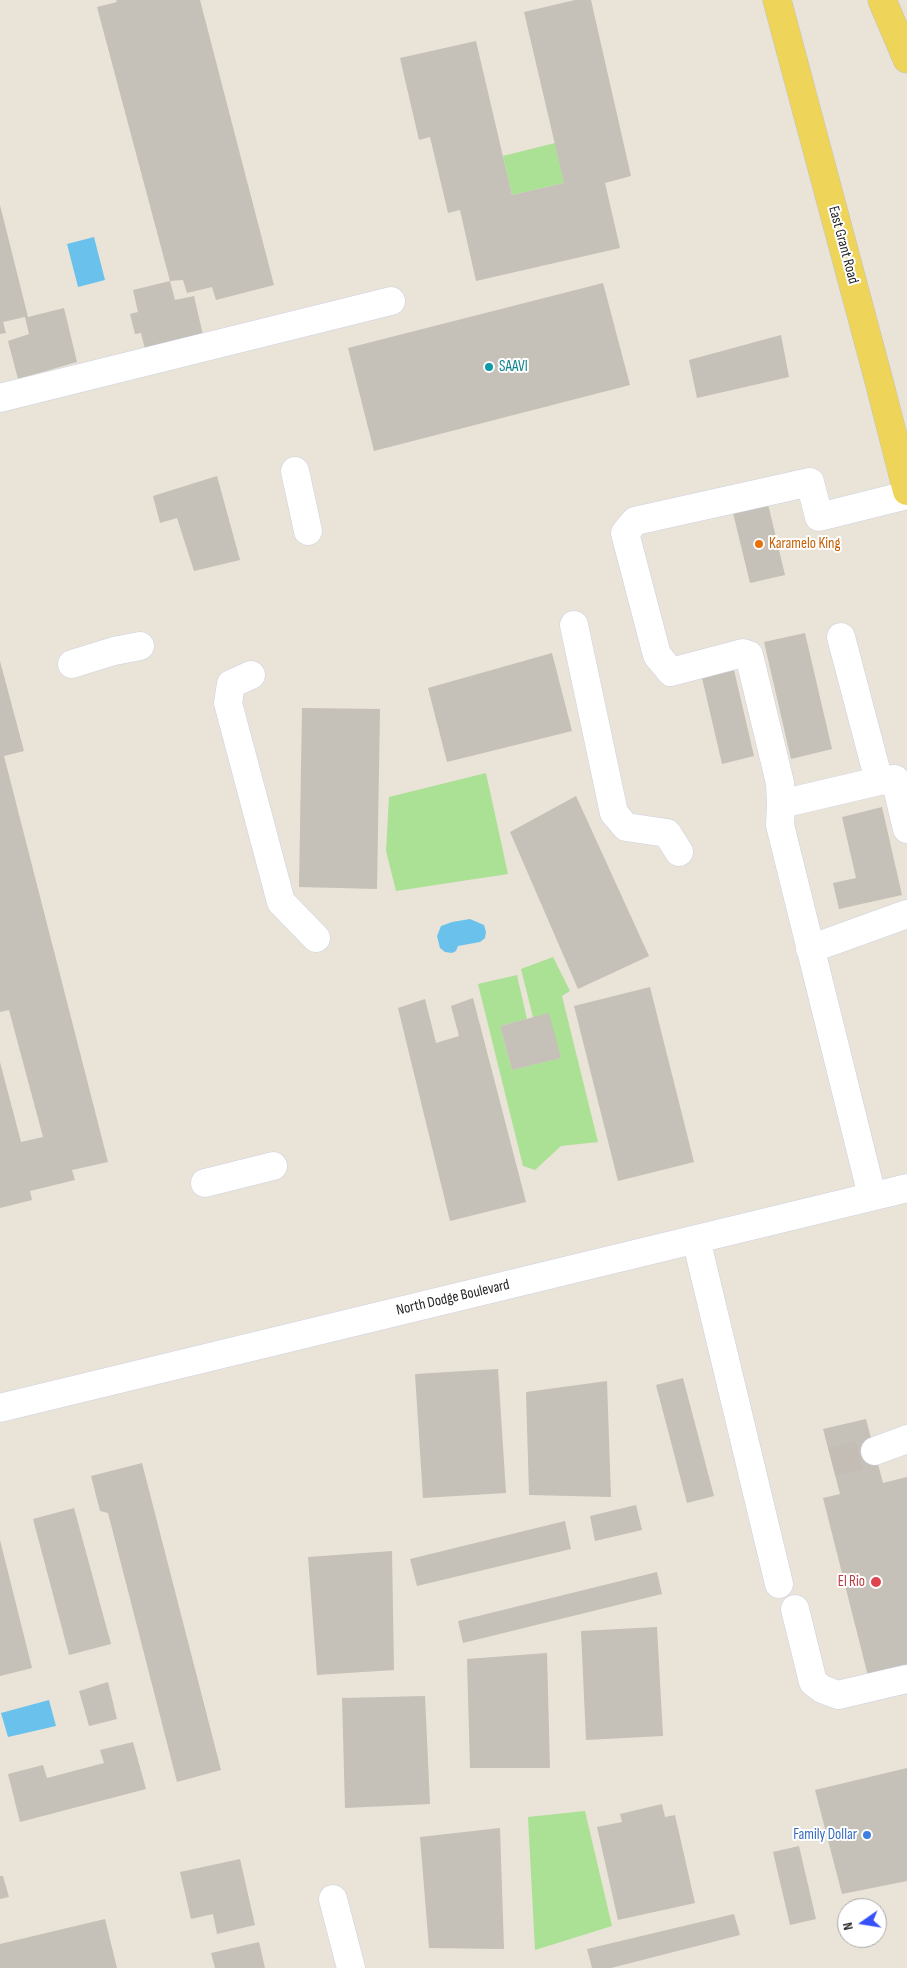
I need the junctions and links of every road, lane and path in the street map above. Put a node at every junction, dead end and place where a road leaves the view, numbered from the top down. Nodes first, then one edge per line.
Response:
1 (777, 0) edge
2 (882, 0) edge
3 (907, 59) edge
4 (391, 301) dead end
5 (0, 398) edge
6 (295, 471) dead end
7 (907, 491) edge
8 (907, 495) edge
9 (308, 531) dead end
10 (574, 625) dead end
11 (841, 637) dead end
12 (140, 646) dead end
13 (72, 664) dead end
14 (251, 675) dead end
15 (879, 781) junction
16 (780, 804) junction
17 (907, 829) edge
18 (679, 852) dead end
19 (907, 914) edge
20 (316, 938) dead end
21 (810, 949) junction
22 (273, 1166) dead end
23 (205, 1184) dead end
24 (907, 1188) edge
25 (872, 1196) junction
26 (696, 1239) junction
27 (0, 1408) edge
28 (907, 1439) edge
29 (875, 1451) tunnel mouth
30 (779, 1584) dead end
31 (795, 1609) dead end
32 (907, 1679) edge
33 (333, 1899) dead end
34 (351, 1968) edge

1 - 7 main road, East Grant Road
2 - 3 main road
4 - 5 street
6 - 9 street
8 - 16 street
10 - 18 street
11 - 15 street
12 - 13 street
14 - 20 street
15 - 16 street
15 - 17 street
16 - 21 street
19 - 21 street
21 - 25 street
22 - 23 street
24 - 25 street, North Dodge Boulevard
25 - 26 street, North Dodge Boulevard
26 - 27 street, North Dodge Boulevard
26 - 30 street
28 - 29 street
31 - 32 street
33 - 34 street

